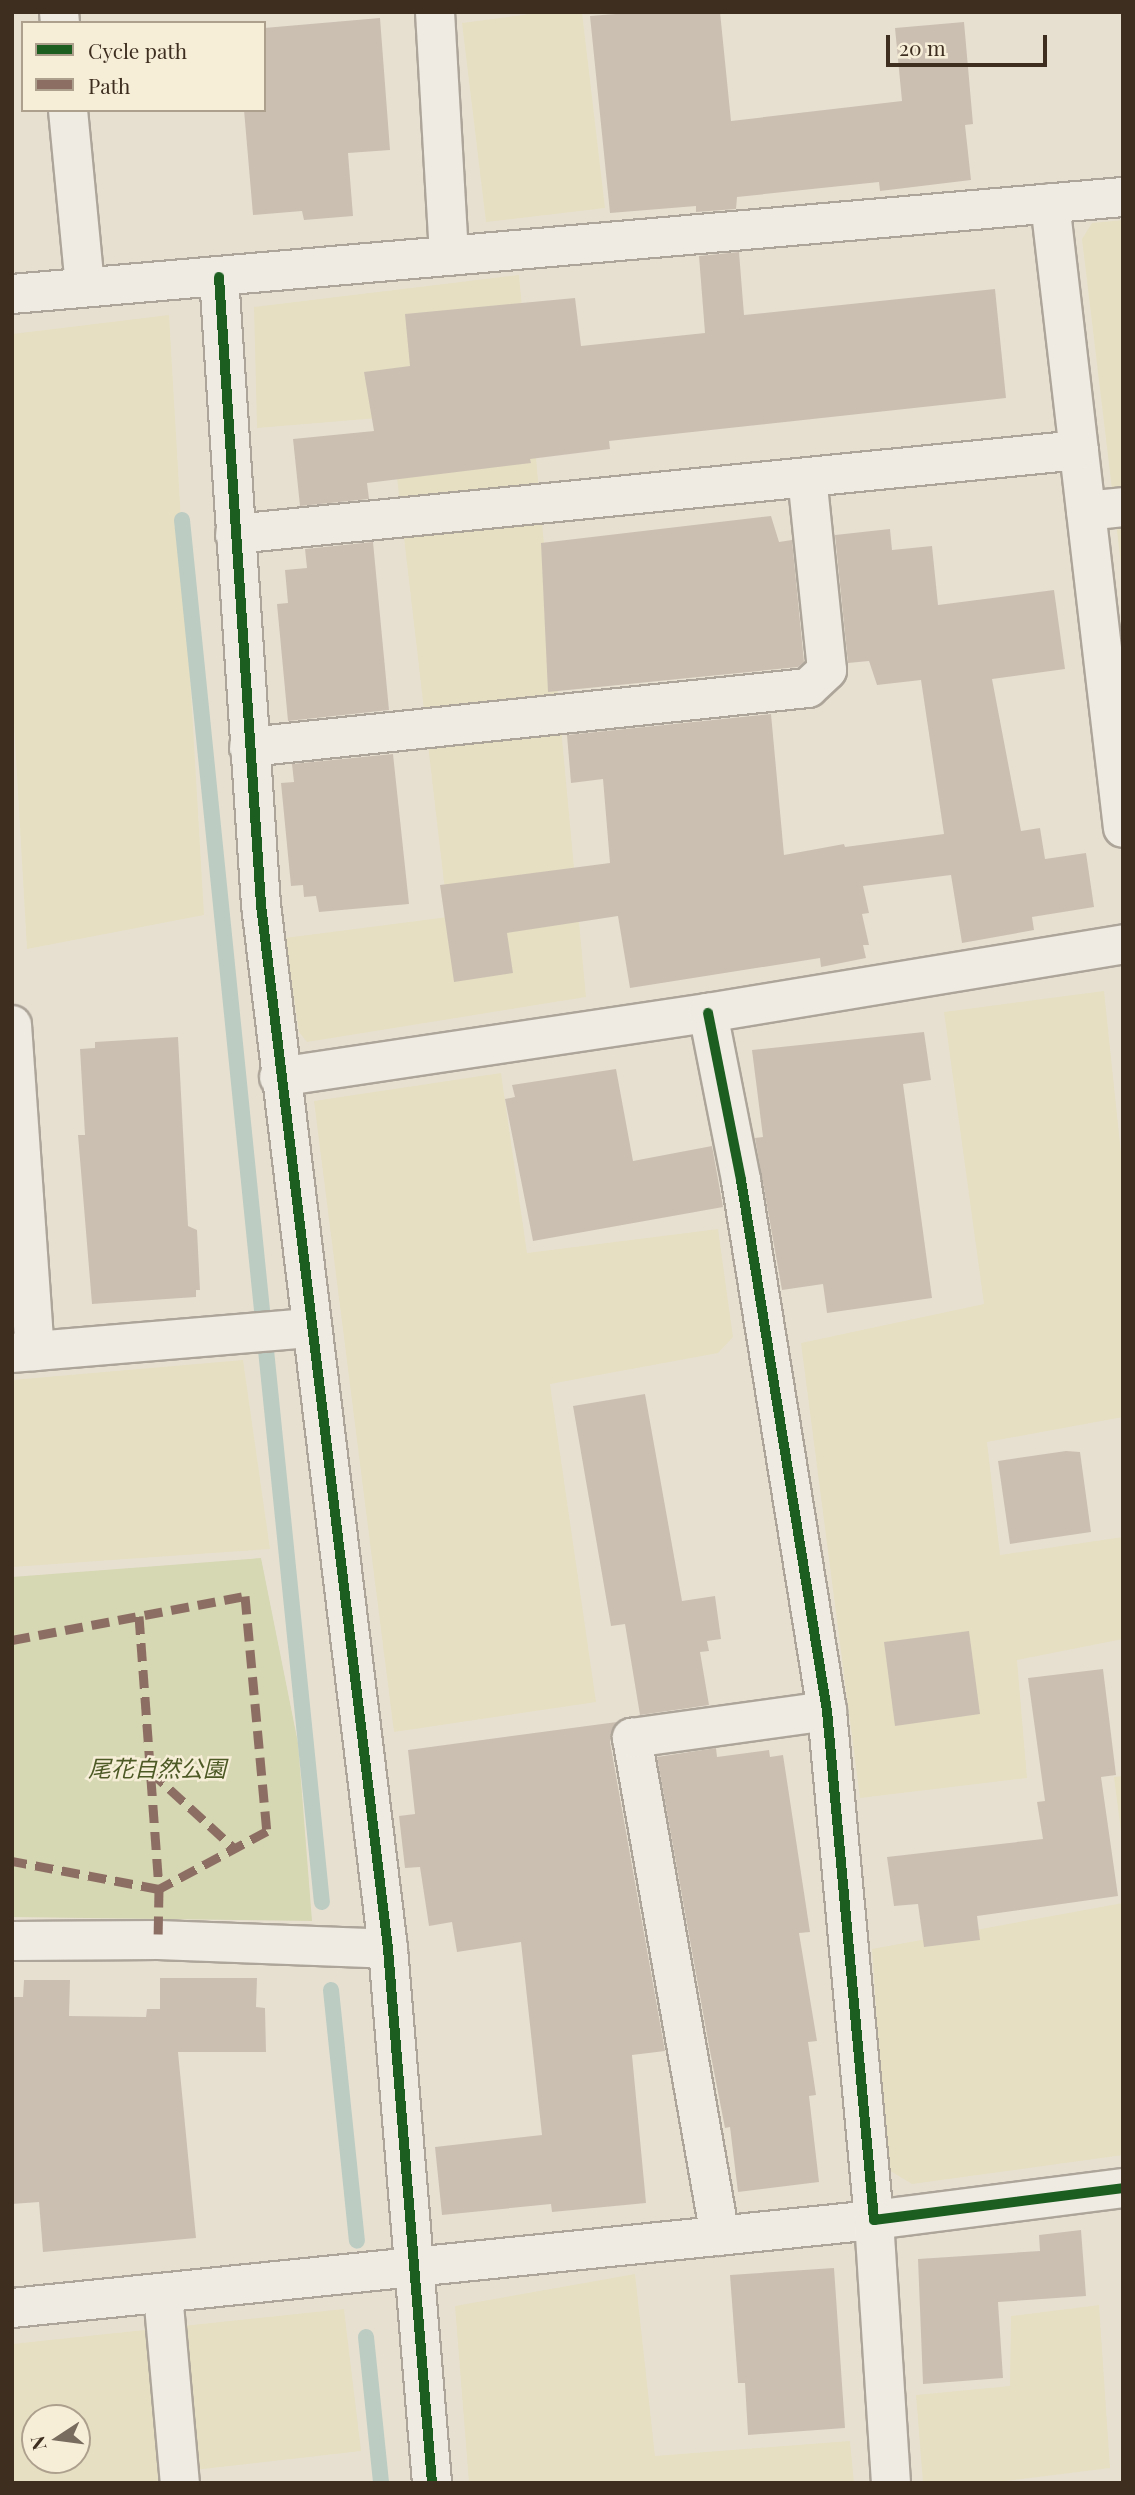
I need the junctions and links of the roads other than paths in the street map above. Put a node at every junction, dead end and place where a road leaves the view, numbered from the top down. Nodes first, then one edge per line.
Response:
1 (435, 12) edge
2 (68, 112) edge
3 (1123, 197) edge
4 (1050, 203) junction
5 (449, 256) junction
6 (219, 276) junction
7 (85, 287) junction
8 (12, 294) edge
9 (1079, 450) junction
10 (807, 477) junction
11 (1104, 509) edge
12 (235, 534) junction
13 (249, 747) junction
14 (1123, 828) edge
15 (1123, 944) edge
16 (708, 1013) junction
17 (12, 1025) edge
18 (279, 1077) junction
19 (311, 1328) junction
20 (23, 1352) edge
21 (827, 1711) junction
22 (12, 1941) edge
23 (388, 1949) junction
24 (1123, 2188) edge
25 (874, 2220) junction
26 (720, 2236) junction
27 (414, 2269) junction
28 (163, 2294) junction
29 (12, 2308) edge
30 (180, 2483) edge
31 (432, 2483) edge
32 (891, 2483) edge

1 - 5 street
2 - 7 street
3 - 4 street
4 - 5 street
4 - 9 street
5 - 6 street
6 - 7 street
6 - 12 street
7 - 8 street
9 - 10 street
9 - 11 street
10 - 12 street
10 - 13 street
11 - 14 street
12 - 13 street
13 - 18 street
15 - 16 street
16 - 18 street
16 - 21 street
17 - 20 street
18 - 19 street
19 - 20 street
19 - 23 street
21 - 25 street
21 - 26 street
22 - 23 street
23 - 27 street
24 - 25 street
25 - 26 street
25 - 32 street
26 - 27 street
27 - 28 street
27 - 31 street
28 - 29 street
28 - 30 street

